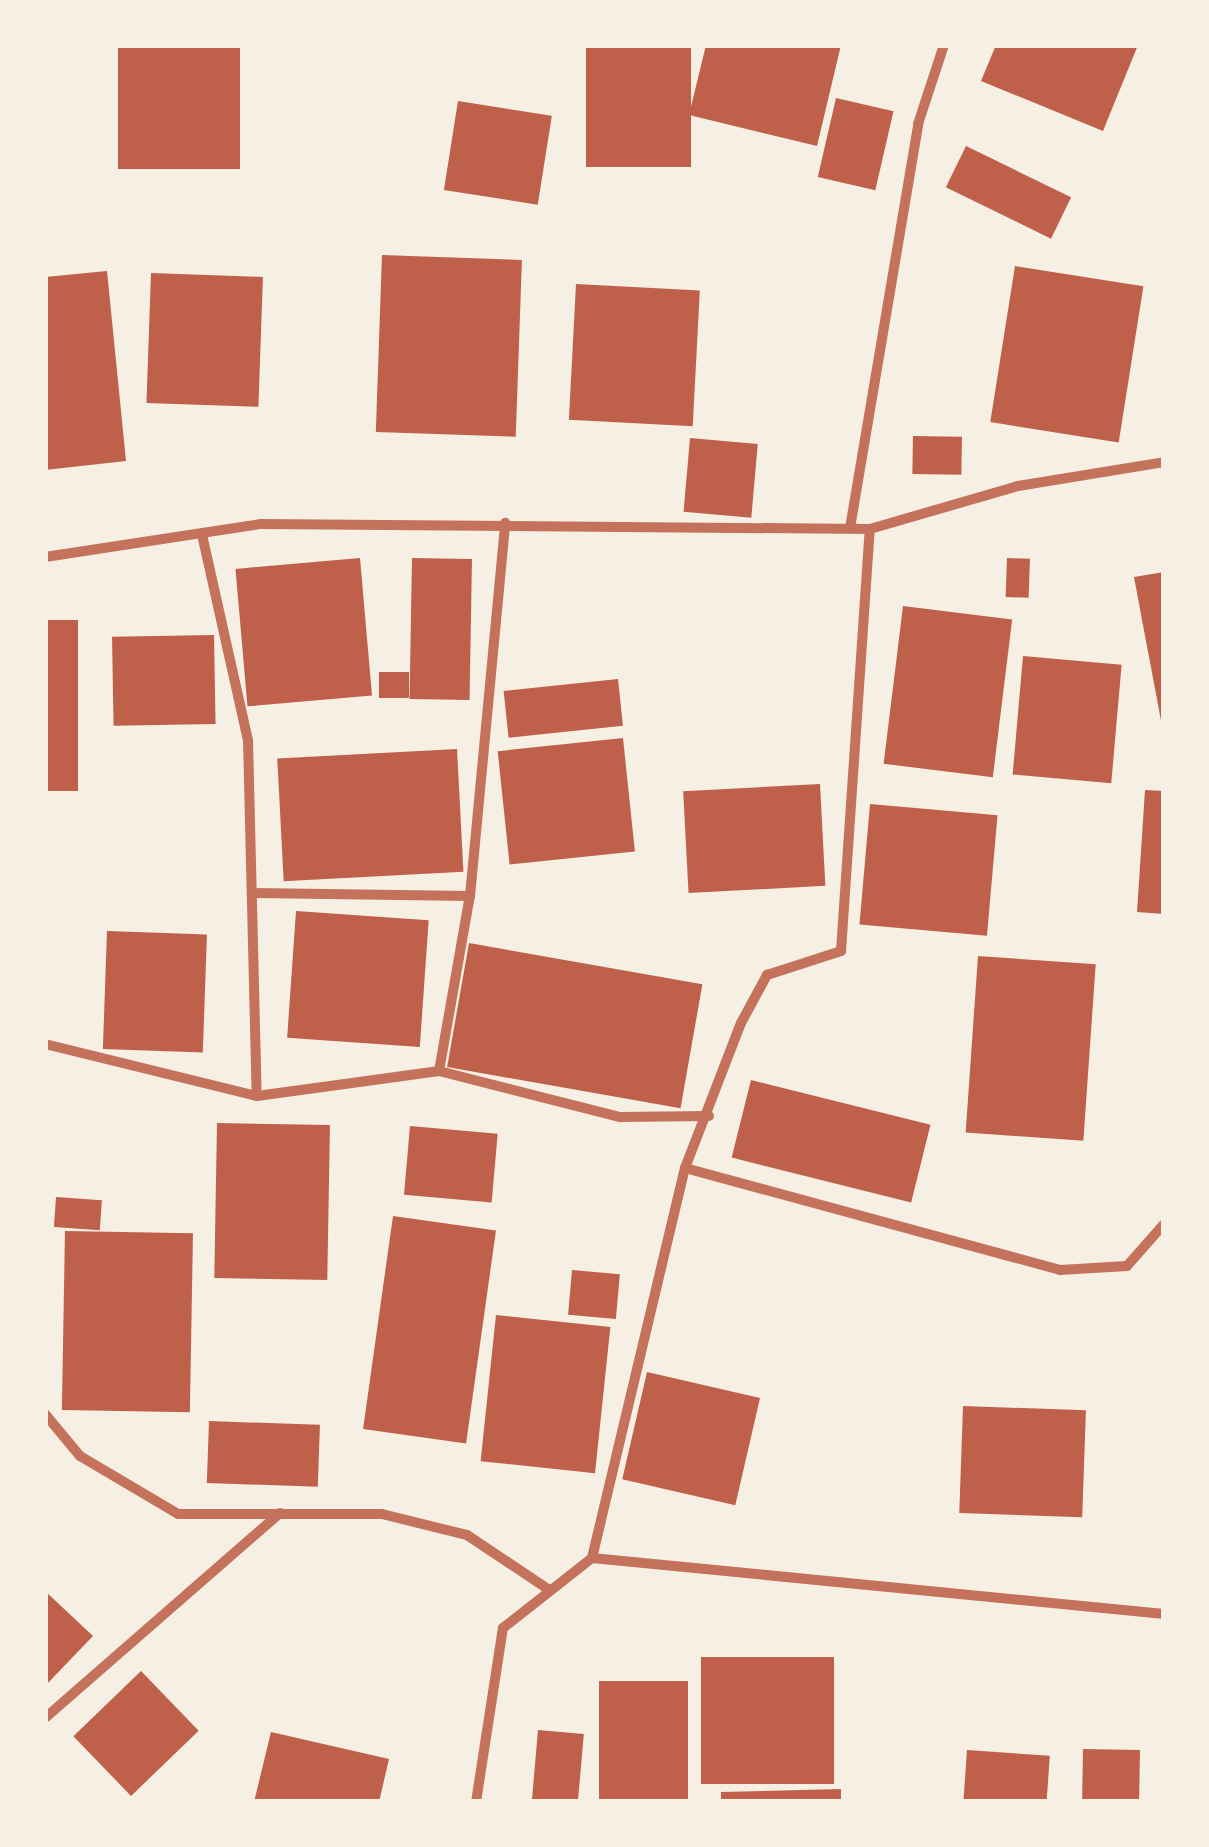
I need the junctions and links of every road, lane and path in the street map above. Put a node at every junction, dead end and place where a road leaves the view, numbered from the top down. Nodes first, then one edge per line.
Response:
1 (944, 45) edge
2 (1164, 462) edge
3 (504, 522) junction
4 (850, 528) junction
5 (870, 530) junction
6 (203, 539) junction
7 (45, 557) edge
8 (252, 893) junction
9 (470, 896) junction
10 (45, 1044) edge
11 (440, 1071) junction
12 (257, 1096) junction
13 (708, 1116) junction
14 (685, 1168) junction
15 (1164, 1224) edge
16 (45, 1414) edge
17 (280, 1512) junction
18 (592, 1558) junction
19 (548, 1589) junction
20 (1164, 1614) edge
21 (45, 1718) edge
22 (476, 1802) edge

1 - 4 street
2 - 5 street
3 - 4 street
3 - 6 street
3 - 9 street
4 - 5 street
5 - 13 street
6 - 7 street
6 - 8 street
8 - 9 street
8 - 12 street
9 - 11 street
10 - 12 street
11 - 12 street
11 - 13 street
13 - 14 street
14 - 15 street
14 - 18 street
16 - 17 street
17 - 19 street
17 - 21 street
18 - 19 street
18 - 20 street
19 - 22 street

